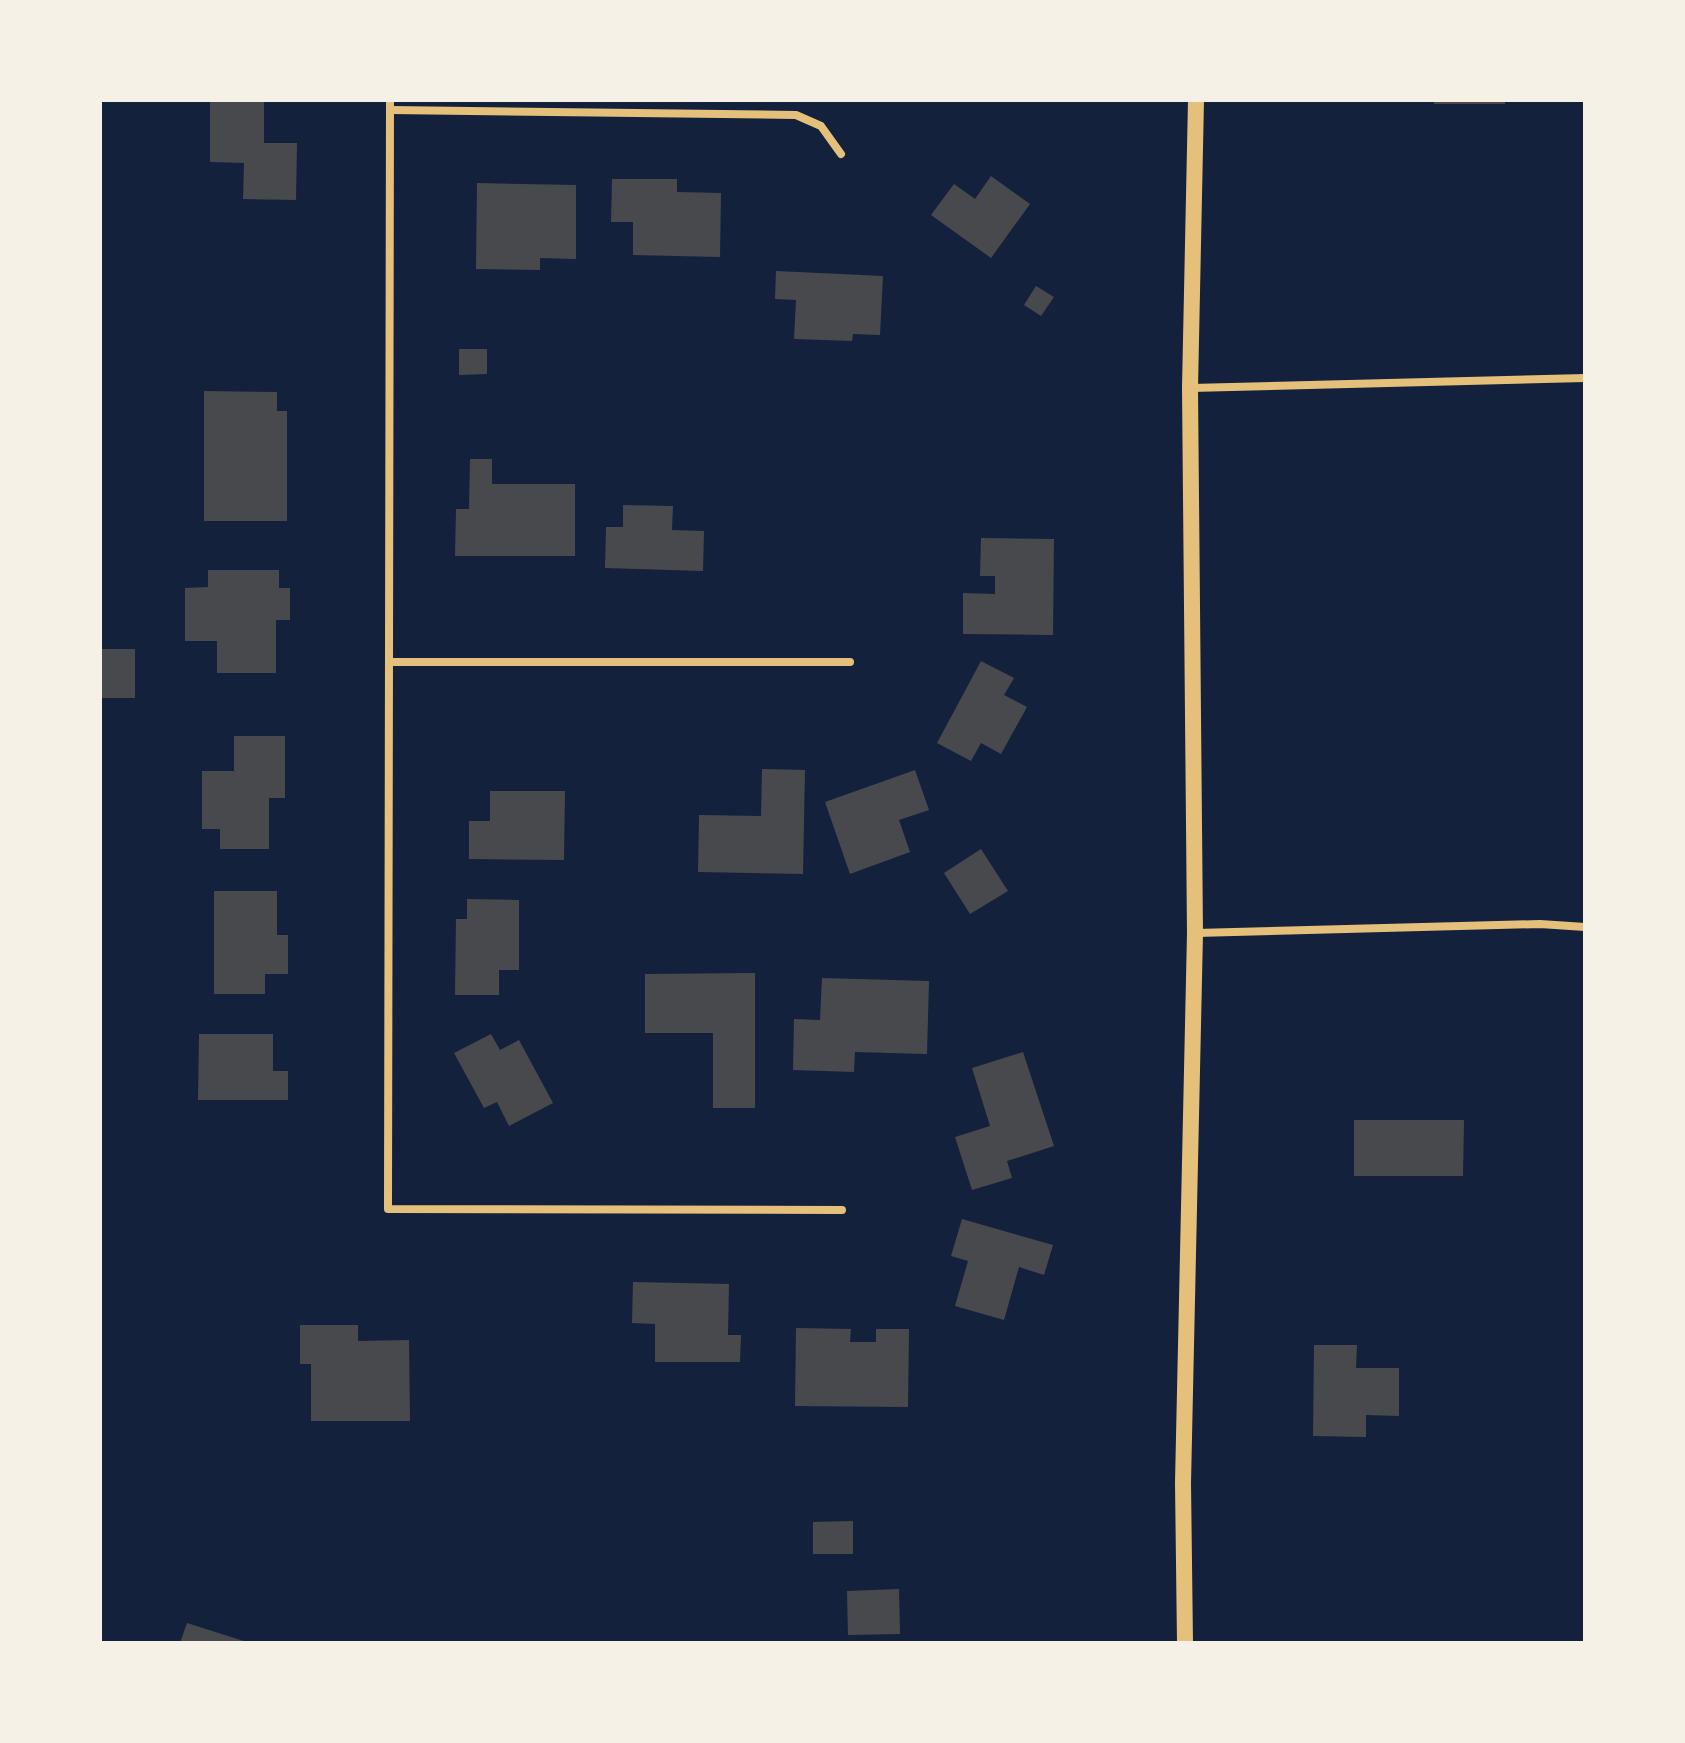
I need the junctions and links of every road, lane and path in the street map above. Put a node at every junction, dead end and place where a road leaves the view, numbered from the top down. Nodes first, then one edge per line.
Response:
1 (390, 100) edge
2 (1196, 100) edge
3 (390, 110) junction
4 (841, 154) dead end
5 (1585, 378) edge
6 (1190, 388) junction
7 (389, 662) junction
8 (850, 662) dead end
9 (1585, 927) edge
10 (1195, 933) junction
11 (842, 1210) dead end
12 (1185, 1643) edge

1 - 3 street
2 - 6 main road
3 - 4 street
3 - 7 street
5 - 6 street
6 - 10 main road
7 - 8 street
7 - 11 street
9 - 10 street
10 - 12 main road

